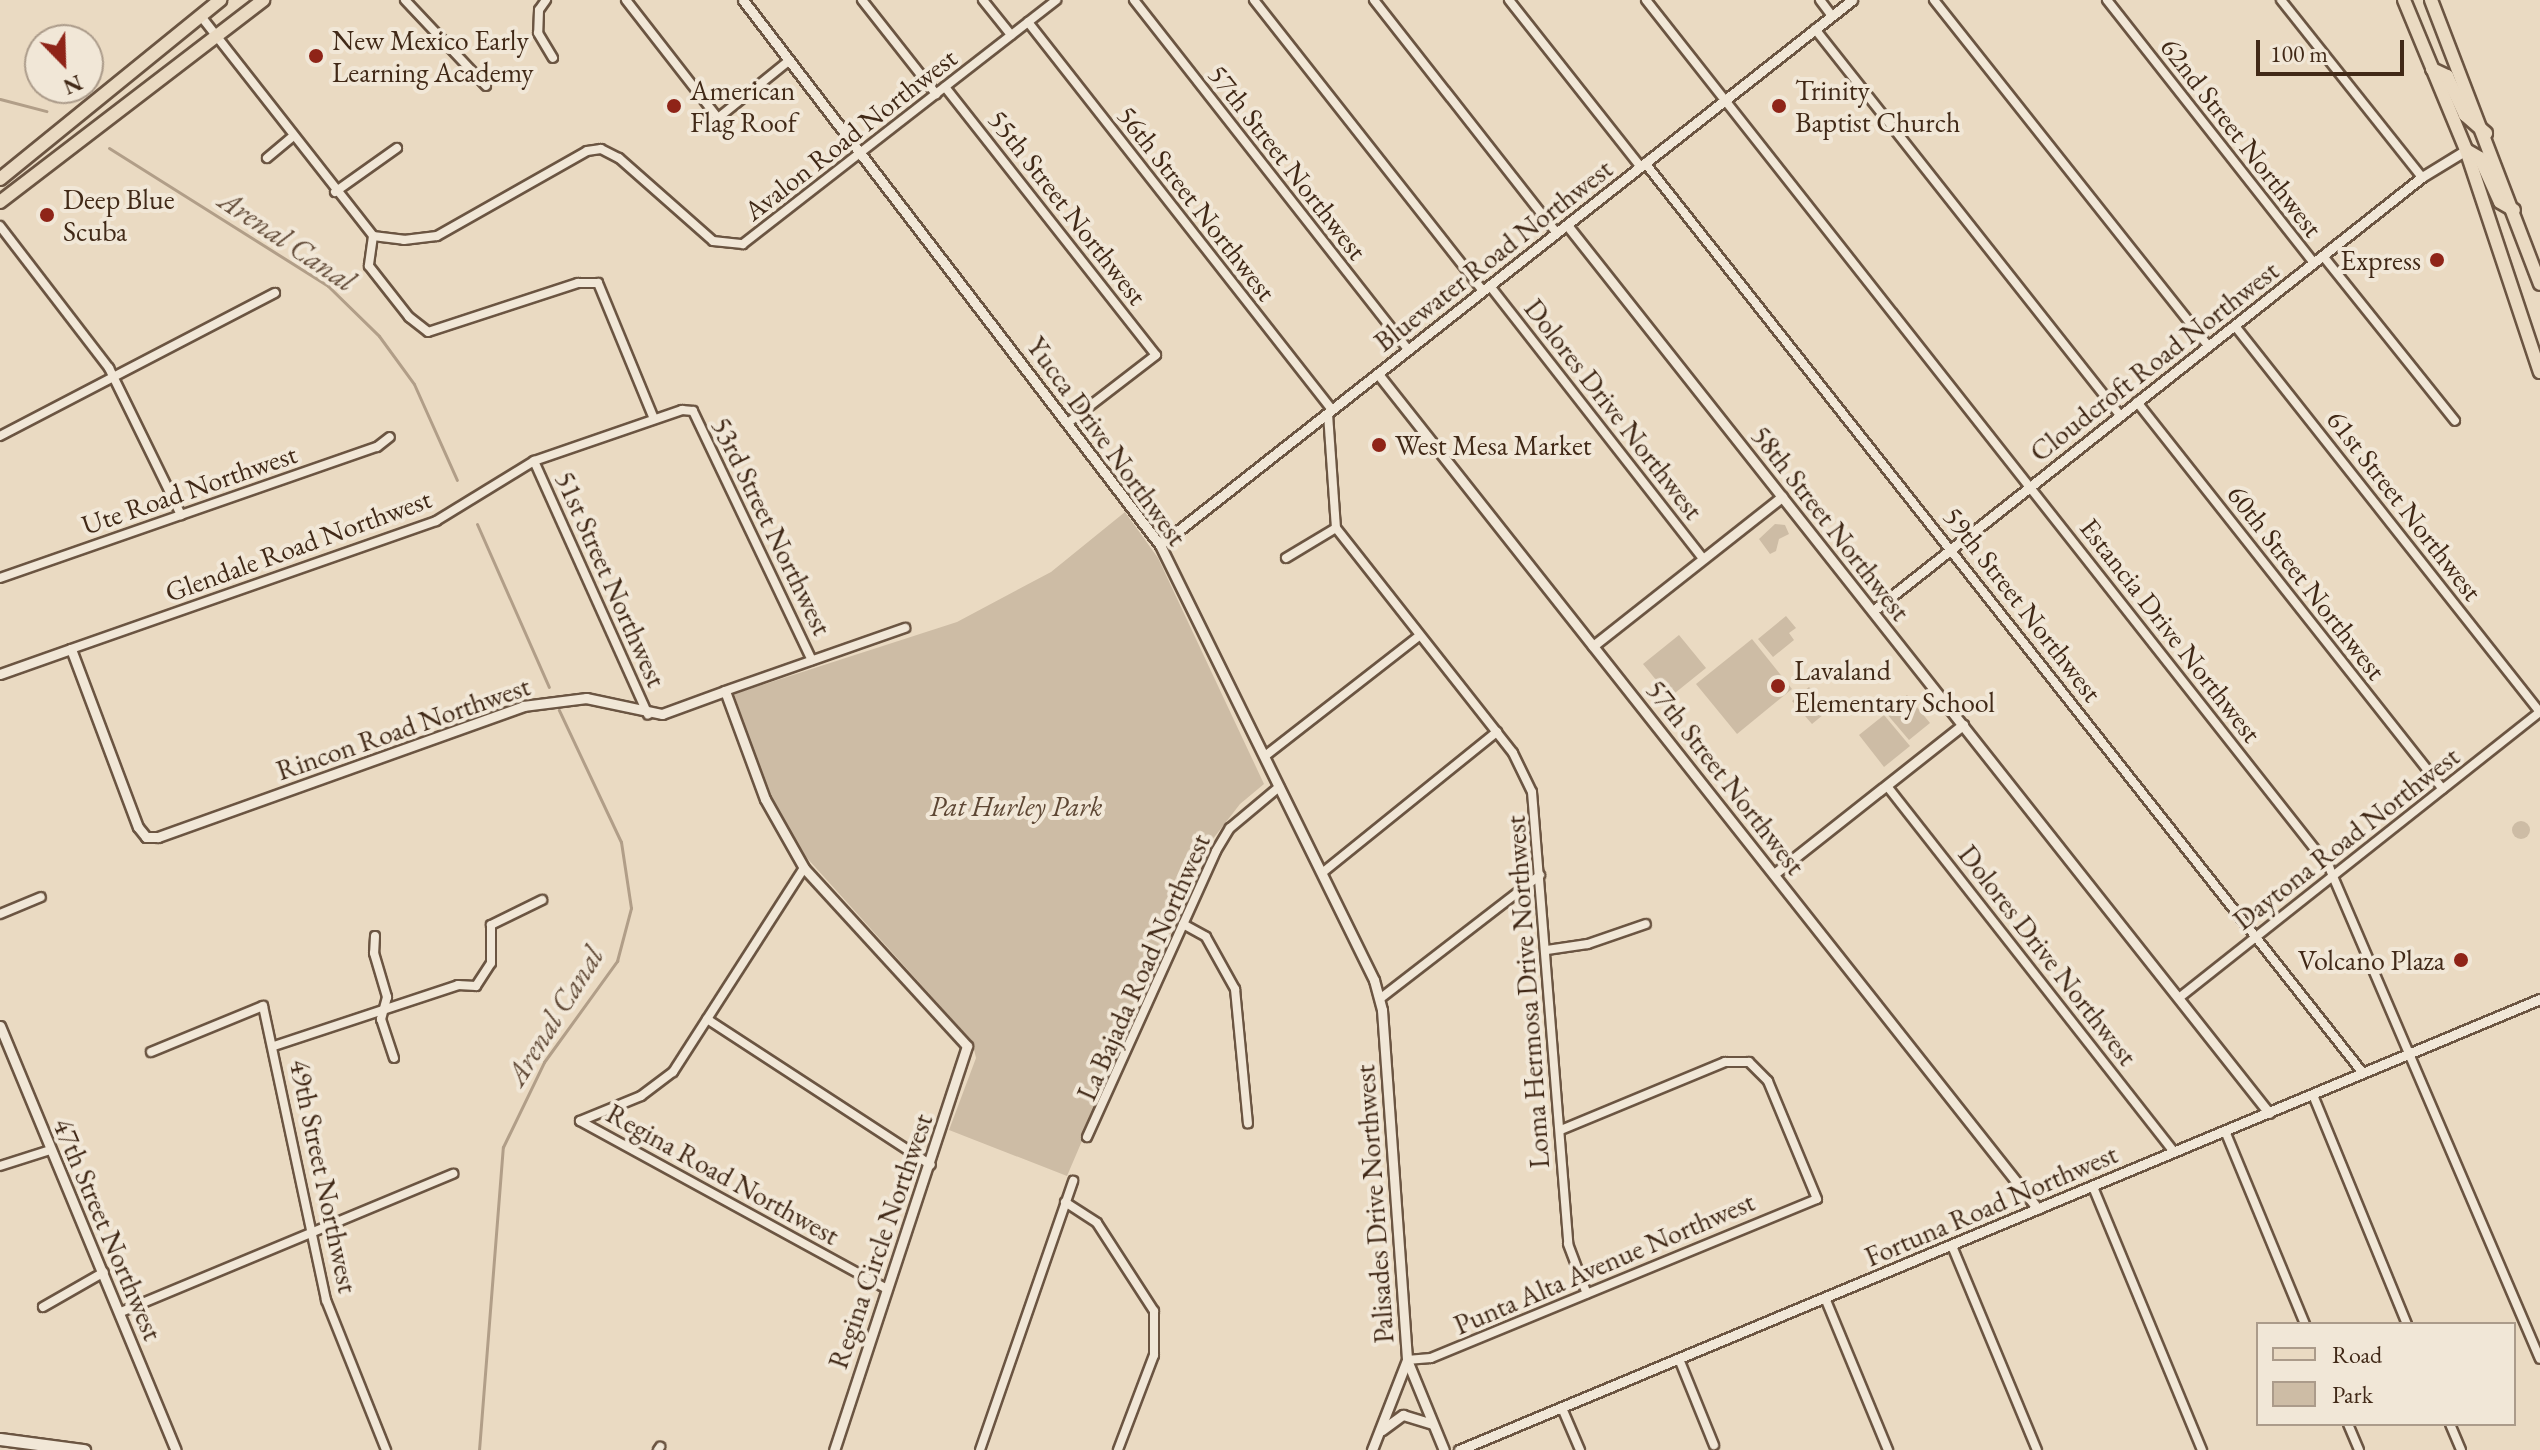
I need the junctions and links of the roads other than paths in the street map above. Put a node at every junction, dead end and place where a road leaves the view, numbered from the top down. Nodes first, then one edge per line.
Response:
1 (220, 0) edge
2 (263, 0) edge
3 (405, 0) edge
4 (546, 0) edge
5 (626, 0) edge
6 (743, 0) edge
7 (862, 0) edge
8 (983, 0) edge
9 (1056, 0) edge
10 (1134, 0) edge
11 (1254, 0) edge
12 (1374, 0) edge
13 (1509, 0) edge
14 (1646, 0) edge
15 (1820, 0) edge
16 (1852, 0) edge
17 (1934, 0) edge
18 (2107, 0) edge
19 (2281, 0) edge
20 (2404, 0) edge
21 (2431, 0) edge
22 (200, 15) junction
23 (1832, 16) junction
24 (1028, 22) junction
25 (1815, 29) junction
26 (1011, 35) junction
27 (216, 38) junction
28 (553, 58) dead end
29 (790, 60) junction
30 (2432, 69) junction
31 (486, 86) dead end
32 (945, 87) junction
33 (936, 94) junction
34 (1725, 100) junction
35 (2486, 133) junction
36 (291, 138) junction
37 (397, 148) dead end
38 (2466, 150) junction
39 (862, 153) junction
40 (267, 158) dead end
41 (1643, 165) junction
42 (2422, 177) junction
43 (0, 179) edge
44 (335, 192) junction
45 (0, 202) edge
46 (2514, 210) junction
47 (1567, 225) junction
48 (0, 226) edge
49 (1557, 233) junction
50 (373, 236) junction
51 (2323, 256) junction
52 (2314, 263) junction
53 (2540, 284) edge
54 (1486, 288) junction
55 (275, 293) dead end
56 (2235, 326) junction
57 (2208, 346) junction
58 (1408, 350) junction
59 (2540, 372) edge
60 (1378, 374) junction
61 (115, 378) junction
62 (2137, 402) junction
63 (693, 411) joint
64 (1330, 412) junction
65 (2120, 415) junction
66 (654, 419) junction
67 (2455, 421) dead end
68 (1069, 422) junction
69 (0, 436) edge
70 (390, 437) dead end
71 (534, 461) junction
72 (2030, 486) junction
73 (1782, 497) junction
74 (181, 515) junction
75 (1336, 528) junction
76 (1160, 545) junction
77 (1951, 549) junction
78 (1286, 558) dead end
79 (1703, 559) junction
80 (0, 578) edge
81 (1873, 611) junction
82 (905, 628) dead end
83 (1419, 636) junction
84 (1593, 646) junction
85 (71, 649) junction
86 (812, 660) junction
87 (0, 674) edge
88 (725, 691) junction
89 (2540, 712) edge
90 (648, 715) junction
91 (1963, 725) junction
92 (1497, 732) junction
93 (1265, 756) junction
94 (1887, 786) junction
95 (1279, 787) junction
96 (2443, 789) junction
97 (804, 868) junction
98 (1322, 873) junction
99 (1774, 874) junction
100 (1540, 875) junction
101 (2335, 876) junction
102 (41, 897) dead end
103 (542, 900) dead end
104 (0, 914) edge
105 (1183, 924) junction
106 (1646, 924) dead end
107 (2257, 935) junction
108 (375, 936) dead end
109 (1547, 950) junction
110 (1381, 998) junction
111 (2179, 998) junction
112 (2540, 999) edge
113 (383, 1008) junction
114 (707, 1019) junction
115 (0, 1026) edge
116 (274, 1046) junction
117 (151, 1052) dead end
118 (2412, 1052) junction
119 (394, 1058) dead end
120 (2363, 1073) junction
121 (2313, 1095) junction
122 (2269, 1113) junction
123 (1248, 1123) dead end
124 (1561, 1130) junction
125 (2225, 1131) junction
126 (1087, 1137) dead end
127 (50, 1150) junction
128 (2174, 1152) junction
129 (0, 1166) edge
130 (931, 1166) junction
131 (453, 1174) dead end
132 (1073, 1181) dead end
133 (2093, 1187) junction
134 (1065, 1202) junction
135 (2038, 1209) junction
136 (309, 1235) junction
137 (1952, 1246) junction
138 (104, 1272) junction
139 (887, 1289) junction
140 (1587, 1294) junction
141 (1825, 1298) junction
142 (43, 1307) dead end
143 (121, 1312) junction
144 (2304, 1322) edge
145 (2406, 1322) edge
146 (1679, 1359) junction
147 (2540, 1359) edge
148 (1407, 1360) junction
149 (1562, 1408) junction
150 (1433, 1425) junction
151 (2349, 1426) edge
152 (2451, 1426) edge
153 (1380, 1432) junction
154 (0, 1439) edge
155 (1714, 1445) dead end
156 (84, 1450) edge
157 (176, 1450) edge
158 (386, 1450) edge
159 (834, 1450) edge
160 (980, 1450) edge
161 (1118, 1450) edge
162 (1372, 1450) edge
163 (1444, 1450) edge
164 (1459, 1450) edge
165 (1580, 1450) edge
166 (1888, 1450) edge
167 (2037, 1450) edge
168 (2202, 1450) edge
169 (2359, 1450) edge
170 (2461, 1450) edge

1 - 22 main road
2 - 27 main road
3 - 31 street
4 - 28 street
5 - 29 street
6 - 29 street, Yucca Drive Northwest
7 - 33 street
8 - 26 street
9 - 24 street, Avalon Road Northwest
10 - 58 street, 57th Street Northwest
11 - 54 street, Dolores Drive Northwest
12 - 49 street
13 - 41 street, 59th Street Northwest
14 - 34 street, Estancia Drive Northwest
15 - 23 street
16 - 23 street, Bluewater Road Northwest
17 - 57 street
18 - 52 street, 62nd Street Northwest
19 - 42 street
20 - 30 main road
21 - 35 main road
22 - 27 street
22 - 43 main road
23 - 25 street, Bluewater Road Northwest
24 - 26 street, Avalon Road Northwest
24 - 64 street, 56th Street Northwest
25 - 34 street, Bluewater Road Northwest
25 - 65 street
26 - 32 street, Avalon Road Northwest
27 - 36 street
27 - 45 main road
29 - 39 street, Yucca Drive Northwest
30 - 35 main road
30 - 38 main road
32 - 33 street, Avalon Road Northwest
32 - 68 street, 55th Street Northwest
33 - 39 street, Avalon Road Northwest
34 - 41 street, Bluewater Road Northwest
34 - 72 street, Estancia Drive Northwest
35 - 46 main road
36 - 40 street
36 - 44 street
37 - 44 street
38 - 42 street, Cloudcroft Road Northwest
38 - 46 main road
38 - 59 main road
39 - 50 street, Avalon Road Northwest
39 - 68 street, Yucca Drive Northwest
41 - 47 street, Bluewater Road Northwest
41 - 77 street, 59th Street Northwest
42 - 51 street, Cloudcroft Road Northwest
44 - 50 street
46 - 53 main road
47 - 49 street, Bluewater Road Northwest
47 - 73 street, 58th Street Northwest
48 - 61 street
49 - 54 street, Bluewater Road Northwest
50 - 66 street
51 - 52 street, Cloudcroft Road Northwest
51 - 67 street, 62nd Street Northwest
52 - 56 street, Cloudcroft Road Northwest
54 - 58 street, Bluewater Road Northwest
54 - 79 street, Dolores Drive Northwest
55 - 61 street
56 - 57 street, Cloudcroft Road Northwest
56 - 89 street, 61st Street Northwest
57 - 62 street, Cloudcroft Road Northwest
58 - 60 street, Bluewater Road Northwest
60 - 64 street, Bluewater Road Northwest
60 - 84 street, 57th Street Northwest
61 - 69 street
61 - 74 street
62 - 65 street, Cloudcroft Road Northwest
62 - 96 street, 60th Street Northwest
63 - 66 street, Glendale Road Northwest
63 - 86 street, 53rd Street Northwest
64 - 75 street
64 - 76 street, Bluewater Road Northwest
65 - 72 street, Cloudcroft Road Northwest
66 - 71 street, Glendale Road Northwest
68 - 76 street, Yucca Drive Northwest
70 - 74 street, Ute Road Northwest
71 - 85 street, Glendale Road Northwest
71 - 90 street, 51st Street Northwest
72 - 77 street, Cloudcroft Road Northwest
72 - 101 street, Estancia Drive Northwest
73 - 79 street
73 - 81 street, 58th Street Northwest
74 - 80 street, Ute Road Northwest
75 - 78 street
75 - 83 street, Loma Hermosa Drive Northwest
76 - 93 street, Yucca Drive Northwest
77 - 81 street, Cloudcroft Road Northwest
77 - 107 street, 59th Street Northwest
79 - 84 street
81 - 91 street, 58th Street Northwest
82 - 86 street
83 - 92 street, Loma Hermosa Drive Northwest
83 - 93 street
84 - 99 street, 57th Street Northwest
85 - 87 street, Glendale Road Northwest
85 - 90 street, Rincon Road Northwest
86 - 88 street
88 - 90 street
88 - 97 street
89 - 96 street, Daytona Road Northwest
91 - 94 street
91 - 111 street, 58th Street Northwest
92 - 98 street
92 - 100 street, Loma Hermosa Drive Northwest
93 - 95 street, Yucca Drive Northwest
94 - 99 street
94 - 128 street, Dolores Drive Northwest
95 - 98 street, Yucca Drive Northwest
95 - 105 street, La Bajada Road Northwest
96 - 101 street, Daytona Road Northwest
97 - 114 street
97 - 130 street, Regina Circle Northwest
98 - 110 street, Yucca Drive Northwest
99 - 135 street, 57th Street Northwest
100 - 109 street, Loma Hermosa Drive Northwest
100 - 110 street
101 - 107 street, Daytona Road Northwest
101 - 118 street, Estancia Drive Northwest
102 - 104 street
103 - 113 street
105 - 123 street
105 - 126 street, La Bajada Road Northwest
106 - 109 street
107 - 111 street, Daytona Road Northwest
107 - 120 street, 59th Street Northwest
108 - 113 street
109 - 124 street, Loma Hermosa Drive Northwest
110 - 148 street, Palisades Drive Northwest
111 - 122 street, 58th Street Northwest
112 - 118 street, Fortuna Road Northwest
113 - 116 street
113 - 119 street
114 - 130 street
114 - 139 street, Regina Road Northwest
115 - 127 street, 47th Street Northwest
116 - 117 street, 49th Street Northwest
116 - 136 street, 49th Street Northwest
118 - 120 street, Fortuna Road Northwest
118 - 147 street, Estancia Drive Northwest
120 - 121 street, Fortuna Road Northwest
121 - 122 street, Fortuna Road Northwest
121 - 145 street
122 - 125 street, Fortuna Road Northwest
124 - 140 street, Loma Hermosa Drive Northwest
124 - 140 street, Punta Alta Avenue Northwest
125 - 128 street, Fortuna Road Northwest
125 - 144 street
127 - 129 street
127 - 138 street, 47th Street Northwest
128 - 133 street, Fortuna Road Northwest
130 - 139 street, Regina Circle Northwest
131 - 136 street
132 - 134 street
133 - 135 street, Fortuna Road Northwest
133 - 168 street
134 - 160 street
134 - 161 street
135 - 137 street, Fortuna Road Northwest
136 - 143 street
136 - 158 street, 49th Street Northwest
137 - 141 street, Fortuna Road Northwest
137 - 167 street
138 - 142 street
138 - 143 street, 47th Street Northwest
139 - 159 street, Regina Circle Northwest
140 - 148 street, Punta Alta Avenue Northwest
141 - 146 street, Fortuna Road Northwest
141 - 166 street
143 - 157 street, 47th Street Northwest
146 - 149 street, Fortuna Road Northwest
146 - 155 street
148 - 150 street
148 - 153 street, Palisades Drive Northwest
149 - 164 street, Fortuna Road Northwest
149 - 165 street
150 - 153 street
150 - 163 street
151 - 169 street
152 - 170 street
153 - 162 street, Palisades Drive Northwest
154 - 156 main road

